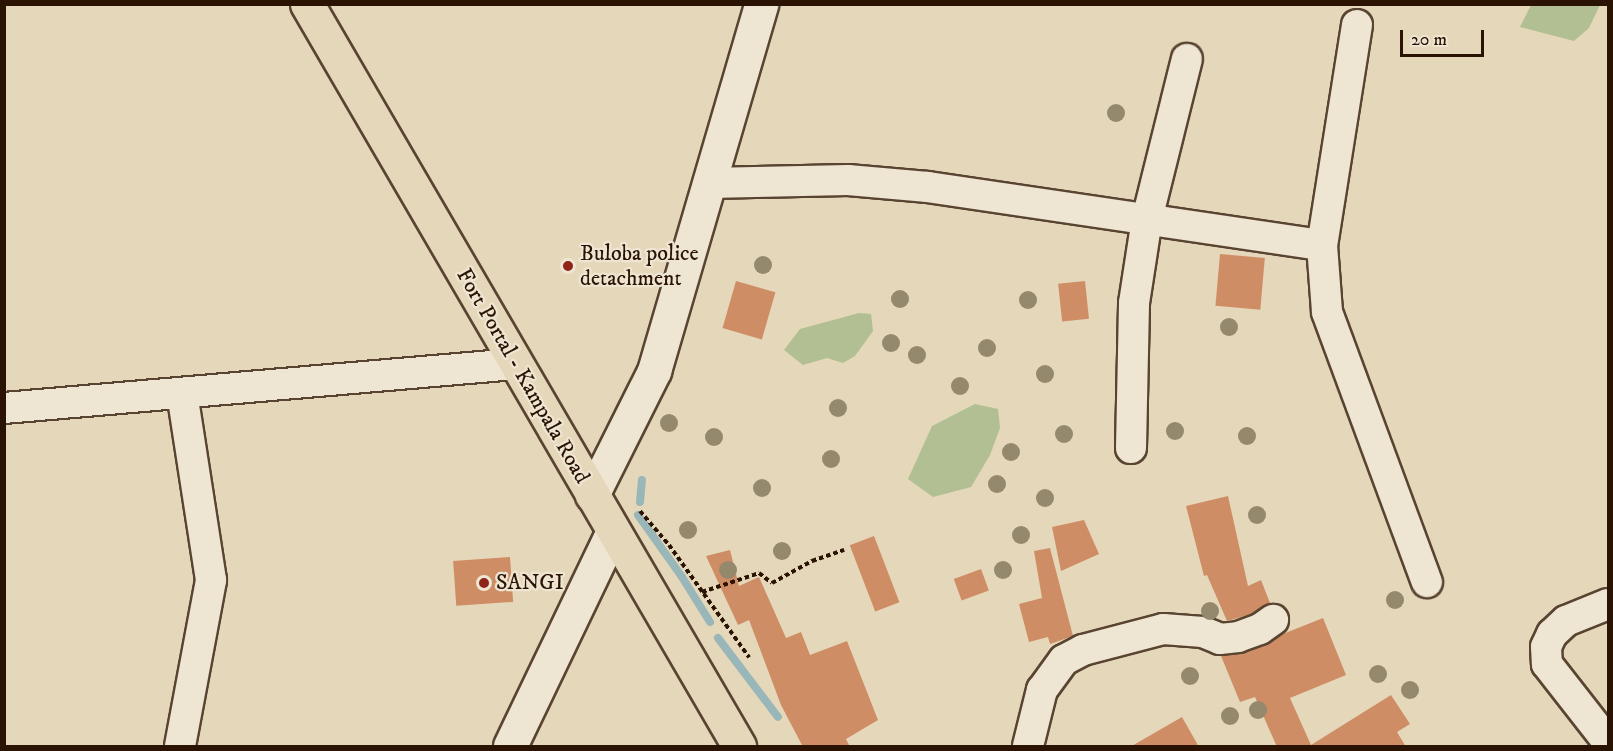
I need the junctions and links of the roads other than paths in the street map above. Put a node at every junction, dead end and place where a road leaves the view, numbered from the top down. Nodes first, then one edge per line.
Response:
1 (307, 4) edge
2 (761, 4) edge
3 (1357, 25) dead end
4 (1187, 59) dead end
5 (709, 183) junction
6 (1147, 219) junction
7 (1322, 245) junction
8 (515, 364) junction
9 (182, 393) junction
10 (4, 408) edge
11 (1131, 448) dead end
12 (592, 495) junction
13 (613, 531) junction
14 (1427, 582) dead end
15 (1608, 604) edge
16 (1273, 620) dead end
17 (1608, 742) edge
18 (180, 747) edge
19 (510, 747) edge
20 (739, 747) edge
21 (1028, 747) edge

1 - 8 main road, Fort Portal - Kampala Road
2 - 5 main road
3 - 7 street
4 - 6 street
5 - 6 street
5 - 12 main road
6 - 7 street
6 - 11 street
7 - 14 street
8 - 9 street
8 - 12 main road, Fort Portal - Kampala Road
9 - 10 street
9 - 18 street
12 - 13 main road, Fort Portal - Kampala Road
13 - 19 main road
13 - 20 main road, Fort Portal - Kampala Road
15 - 17 street
16 - 21 street

